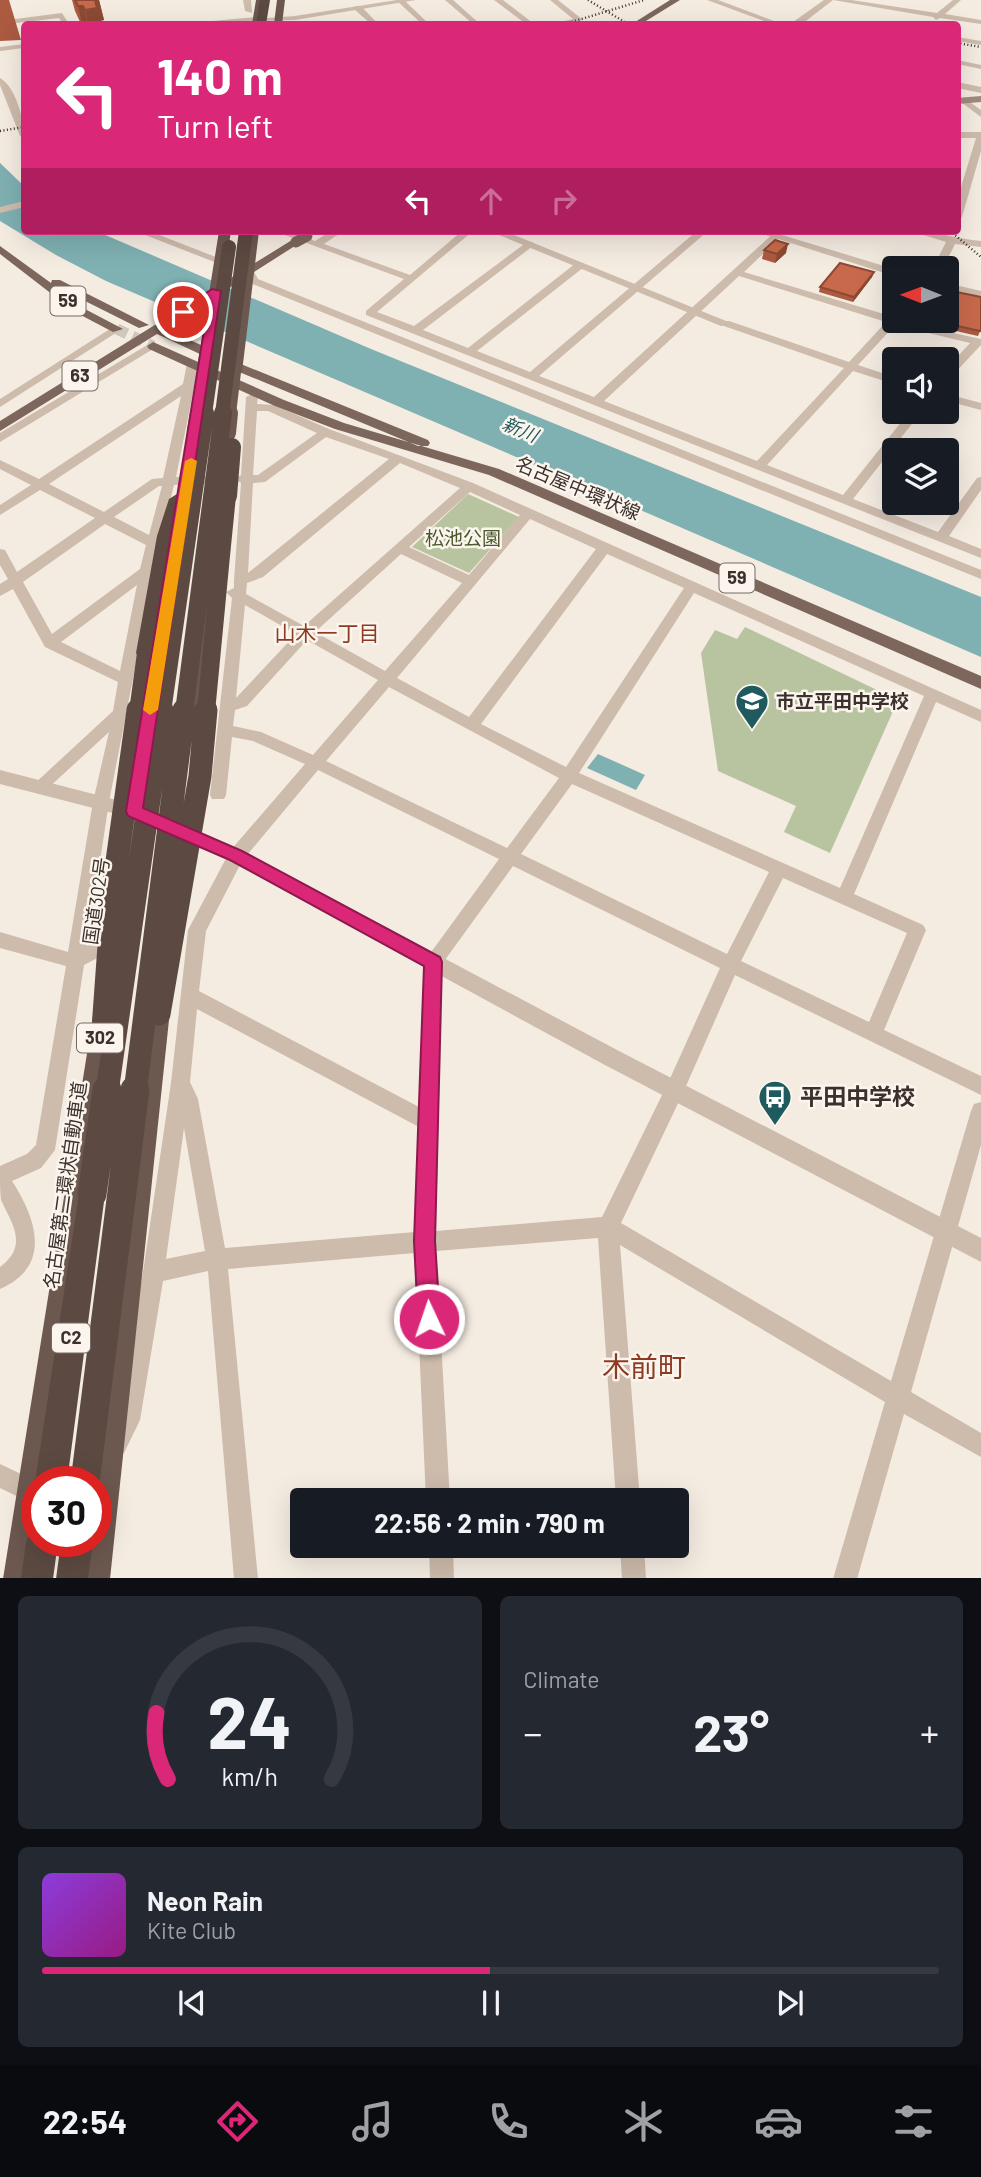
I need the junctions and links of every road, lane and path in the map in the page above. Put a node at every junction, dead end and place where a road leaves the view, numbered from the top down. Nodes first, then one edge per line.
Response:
1 (247, 0) edge
2 (260, 0) edge
3 (265, 0) edge
4 (275, 0) edge
5 (281, 0) edge
6 (412, 0) edge
7 (449, 0) edge
8 (498, 0) edge
9 (574, 0) edge
10 (676, 0) edge
11 (689, 0) edge
12 (711, 0) edge
13 (829, 0) edge
14 (837, 0) edge
15 (894, 0) edge
16 (957, 0) edge
17 (401, 1) edge
18 (556, 1) edge
19 (885, 7) junction
20 (358, 8) junction
21 (249, 11) dead end
22 (939, 15) junction
23 (65, 21) edge
24 (258, 21) edge
25 (259, 21) edge
26 (276, 21) edge
27 (276, 21) edge
28 (287, 21) edge
29 (372, 21) edge
30 (423, 21) edge
31 (474, 21) edge
32 (526, 21) edge
33 (573, 21) edge
34 (641, 21) edge
35 (657, 21) edge
36 (769, 21) edge
37 (801, 21) edge
38 (932, 21) edge
39 (981, 22) edge
40 (0, 23) edge
41 (961, 40) edge
42 (981, 43) edge
43 (21, 46) edge
44 (961, 48) edge
45 (0, 49) edge
46 (981, 51) edge
47 (961, 63) edge
48 (981, 67) edge
49 (0, 80) edge
50 (961, 86) edge
51 (981, 90) edge
52 (981, 99) edge
53 (961, 100) edge
54 (981, 114) edge
55 (21, 125) edge
56 (961, 135) edge
57 (981, 135) edge
58 (976, 176) edge
59 (21, 205) edge
60 (961, 208) edge
61 (0, 209) edge
62 (961, 228) edge
63 (152, 235) edge
64 (297, 235) edge
65 (331, 235) edge
66 (463, 235) edge
67 (505, 235) edge
68 (698, 235) edge
69 (776, 235) edge
70 (784, 235) edge
71 (785, 235) edge
72 (930, 235) edge
73 (248, 238) edge
74 (227, 239) edge
75 (952, 241) junction
76 (316, 244) junction
77 (530, 244) junction
78 (0, 248) edge
79 (944, 256) edge
80 (221, 261) junction
81 (882, 264) edge
82 (580, 265) junction
83 (24, 266) junction
84 (248, 266) junction
85 (882, 269) edge
86 (738, 273) junction
87 (410, 278) junction
88 (959, 283) edge
89 (636, 288) junction
90 (981, 288) edge
91 (959, 289) edge
92 (211, 290) junction
93 (981, 294) edge
94 (694, 311) junction
95 (882, 316) edge
96 (725, 323) joint
97 (152, 325) junction
98 (117, 329) joint
99 (413, 332) junction
100 (882, 333) edge
101 (944, 333) edge
102 (979, 342) edge
103 (153, 346) joint
104 (468, 353) junction
105 (203, 356) junction
106 (959, 363) edge
107 (236, 366) junction
108 (849, 367) junction
109 (882, 377) edge
110 (530, 378) junction
111 (189, 385) junction
112 (233, 390) joint
113 (252, 391) junction
114 (959, 401) edge
115 (595, 403) junction
116 (0, 404) edge
117 (278, 406) junction
118 (981, 407) edge
119 (253, 408) junction
120 (0, 415) edge
121 (907, 424) edge
122 (0, 427) edge
123 (325, 432) junction
124 (0, 438) edge
125 (192, 454) joint
126 (398, 458) junction
127 (0, 464) edge
128 (759, 466) junction
129 (494, 472) junction
130 (249, 479) junction
131 (169, 481) junction
132 (981, 481) edge
133 (39, 484) junction
134 (469, 486) junction
135 (224, 496) junction
136 (181, 498) junction
137 (850, 502) junction
138 (0, 511) edge
139 (529, 513) junction
140 (102, 518) junction
141 (941, 538) junction
142 (156, 544) junction
143 (399, 548) junction
144 (604, 548) junction
145 (0, 553) edge
146 (981, 554) edge
147 (950, 562) junction
148 (242, 566) junction
149 (264, 569) junction
150 (146, 571) junction
151 (981, 575) edge
152 (13, 581) junction
153 (472, 582) junction
154 (692, 586) junction
155 (238, 589) junction
156 (0, 591) edge
157 (307, 631) junction
158 (50, 643) junction
159 (127, 680) junction
160 (387, 680) junction
161 (981, 683) edge
162 (932, 694) junction
163 (228, 706) junction
164 (981, 716) edge
165 (119, 721) junction
166 (472, 725) junction
167 (226, 730) junction
168 (317, 763) junction
169 (141, 768) junction
170 (569, 776) junction
171 (0, 777) edge
172 (40, 786) junction
173 (218, 795) dead end
174 (101, 802) junction
175 (134, 811) junction
176 (179, 831) junction
177 (236, 856) junction
178 (509, 858) junction
179 (779, 870) junction
180 (845, 896) junction
181 (0, 940) edge
182 (116, 940) junction
183 (74, 961) junction
184 (433, 962) junction
185 (730, 965) junction
186 (189, 995) junction
187 (873, 1034) junction
188 (180, 1083) junction
189 (981, 1086) edge
190 (675, 1089) junction
191 (150, 1100) junction
192 (981, 1111) edge
193 (429, 1122) junction
194 (173, 1132) junction
195 (0, 1177) edge
196 (92, 1194) junction
197 (608, 1227) junction
198 (945, 1230) junction
199 (425, 1241) junction
200 (981, 1250) edge
201 (218, 1259) junction
202 (154, 1272) junction
203 (0, 1278) edge
204 (111, 1283) junction
205 (897, 1396) junction
206 (981, 1446) edge
207 (110, 1456) junction
208 (44, 1466) edge
209 (45, 1466) edge
210 (87, 1466) edge
211 (0, 1476) edge
212 (21, 1482) edge
213 (437, 1488) edge
214 (627, 1488) edge
215 (23, 1557) edge
216 (40, 1557) edge
217 (75, 1557) edge
218 (442, 1558) edge
219 (633, 1558) edge
220 (18, 1578) edge
221 (37, 1578) edge
222 (72, 1578) edge
223 (95, 1578) edge
224 (246, 1578) edge
225 (443, 1578) edge
226 (634, 1578) edge
227 (845, 1578) edge

1 - 21 street
2 - 24 highway
3 - 25 highway, bridge
4 - 26 highway
5 - 27 highway
6 - 17 street
7 - 31 street
8 - 32 street
9 - 18 street
10 - 34 main road
11 - 35 main road
12 - 36 street
13 - 37 street
14 - 19 street
15 - 19 street
16 - 22 street
17 - 20 street
17 - 30 street
18 - 33 street
19 - 22 street
20 - 28 street
20 - 29 street
22 - 38 street
22 - 39 street
23 - 40 street
41 - 42 street
43 - 45 street
44 - 46 street
47 - 48 street
49 - 55 street
50 - 51 street
52 - 53 main road
53 - 54 street
56 - 57 street
57 - 58 street
58 - 60 street
59 - 61 street
62 - 75 street
63 - 80 street
64 - 76 street
64 - 84 main road, 63
65 - 76 street
66 - 87 street
67 - 77 street
68 - 89 street
69 - 86 street
70 - 85 street
71 - 81 street
72 - 75 street
73 - 84 highway
73 - 204 highway, C2, bridge
74 - 80 highway
74 - 196 highway, 名古屋第二環状自動車道 / C2, bridge
75 - 79 street
76 - 87 street
77 - 82 street
77 - 99 street
78 - 83 main road, 59
80 - 92 highway
82 - 89 street
82 - 104 street
83 - 97 main road
83 - 98 main road, 59
84 - 92 main road, 63
84 - 107 highway
84 - 147 street
86 - 94 street
86 - 95 street
87 - 99 street
88 - 90 street
89 - 94 street
89 - 110 street
91 - 93 street
92 - 97 main road, 63
92 - 105 highway
94 - 96 street
94 - 115 street
96 - 108 street
97 - 105 main road
97 - 120 main road, 63
97 - 122 main road, 63
98 - 116 street
99 - 104 street
100 - 108 street
101 - 102 street
102 - 106 street
103 - 105 main road, 名古屋中環状線 / 59
103 - 124 street
104 - 110 street
105 - 111 street
105 - 113 main road, 名古屋中環状線 / 59
105 - 125 highway, bridge
107 - 112 highway, bridge
107 - 129 main road
108 - 109 street
108 - 128 street
110 - 115 street
111 - 131 street
111 - 133 street
112 - 135 highway, bridge
113 - 117 main road, 名古屋中環状線 / 59
113 - 119 street
114 - 118 street
115 - 128 street
117 - 119 street
117 - 123 street
117 - 129 main road, 名古屋中環状線 / 59
119 - 130 street
121 - 137 street
123 - 126 street
123 - 130 street
125 - 136 highway
126 - 134 street
126 - 149 street
127 - 133 street
128 - 137 street
129 - 161 main road, 名古屋中環状線 / 59
130 - 131 street
130 - 148 street
131 - 140 street
131 - 142 street
132 - 141 street
133 - 138 street
133 - 140 street
134 - 139 street
134 - 143 street
135 - 176 highway
135 - 204 highway, bridge
136 - 169 highway, 国道302号 / 302
136 - 196 highway, bridge
137 - 141 street
137 - 147 street
139 - 144 street
139 - 153 street
140 - 142 street
140 - 152 street
141 - 146 street
142 - 150 street
143 - 153 street
143 - 157 street
144 - 154 street
144 - 166 street
145 - 152 street
147 - 151 street
148 - 149 street
148 - 155 street
149 - 155 street
150 - 158 street
150 - 159 street
152 - 156 street
152 - 158 street
153 - 160 street
154 - 162 street
154 - 170 street
155 - 157 street
155 - 163 street
157 - 160 street
157 - 163 street
158 - 159 street
159 - 165 street
160 - 166 street
160 - 168 street
162 - 164 street
162 - 180 street
163 - 167 street
165 - 169 street
165 - 172 street
165 - 174 street
166 - 170 street
167 - 168 street
167 - 173 street
168 - 177 street
168 - 178 street
169 - 175 highway, 国道302号 / 302
170 - 178 street
170 - 179 street
171 - 172 street
172 - 174 street
174 - 175 street
174 - 183 street
175 - 176 street
175 - 182 highway, 国道302号 / 302
176 - 177 street
176 - 191 highway
177 - 184 street
177 - 186 street
178 - 184 street
178 - 185 street
179 - 180 street
179 - 185 street
180 - 187 street
181 - 183 street
182 - 183 street
182 - 208 highway, 国道302号 / 302
183 - 195 street
184 - 190 street
184 - 193 street
185 - 187 street
185 - 190 street
186 - 188 street
186 - 193 street
187 - 189 street
188 - 194 street
188 - 201 street
190 - 197 street
190 - 198 street
191 - 194 street
191 - 207 highway
192 - 198 street
193 - 199 street
194 - 202 street
195 - 203 street
196 - 209 highway, 名古屋第二環状自動車道 / C2
197 - 199 street
197 - 205 street
197 - 214 street
198 - 200 street
198 - 205 street
199 - 201 street
199 - 213 street
201 - 202 street
201 - 224 street
202 - 207 street
204 - 210 highway, C2, bridge
205 - 206 street
205 - 227 street
207 - 223 highway
211 - 212 street
215 - 220 highway, 国道302号 / 302
216 - 221 highway
217 - 222 highway
218 - 225 street
219 - 226 street

